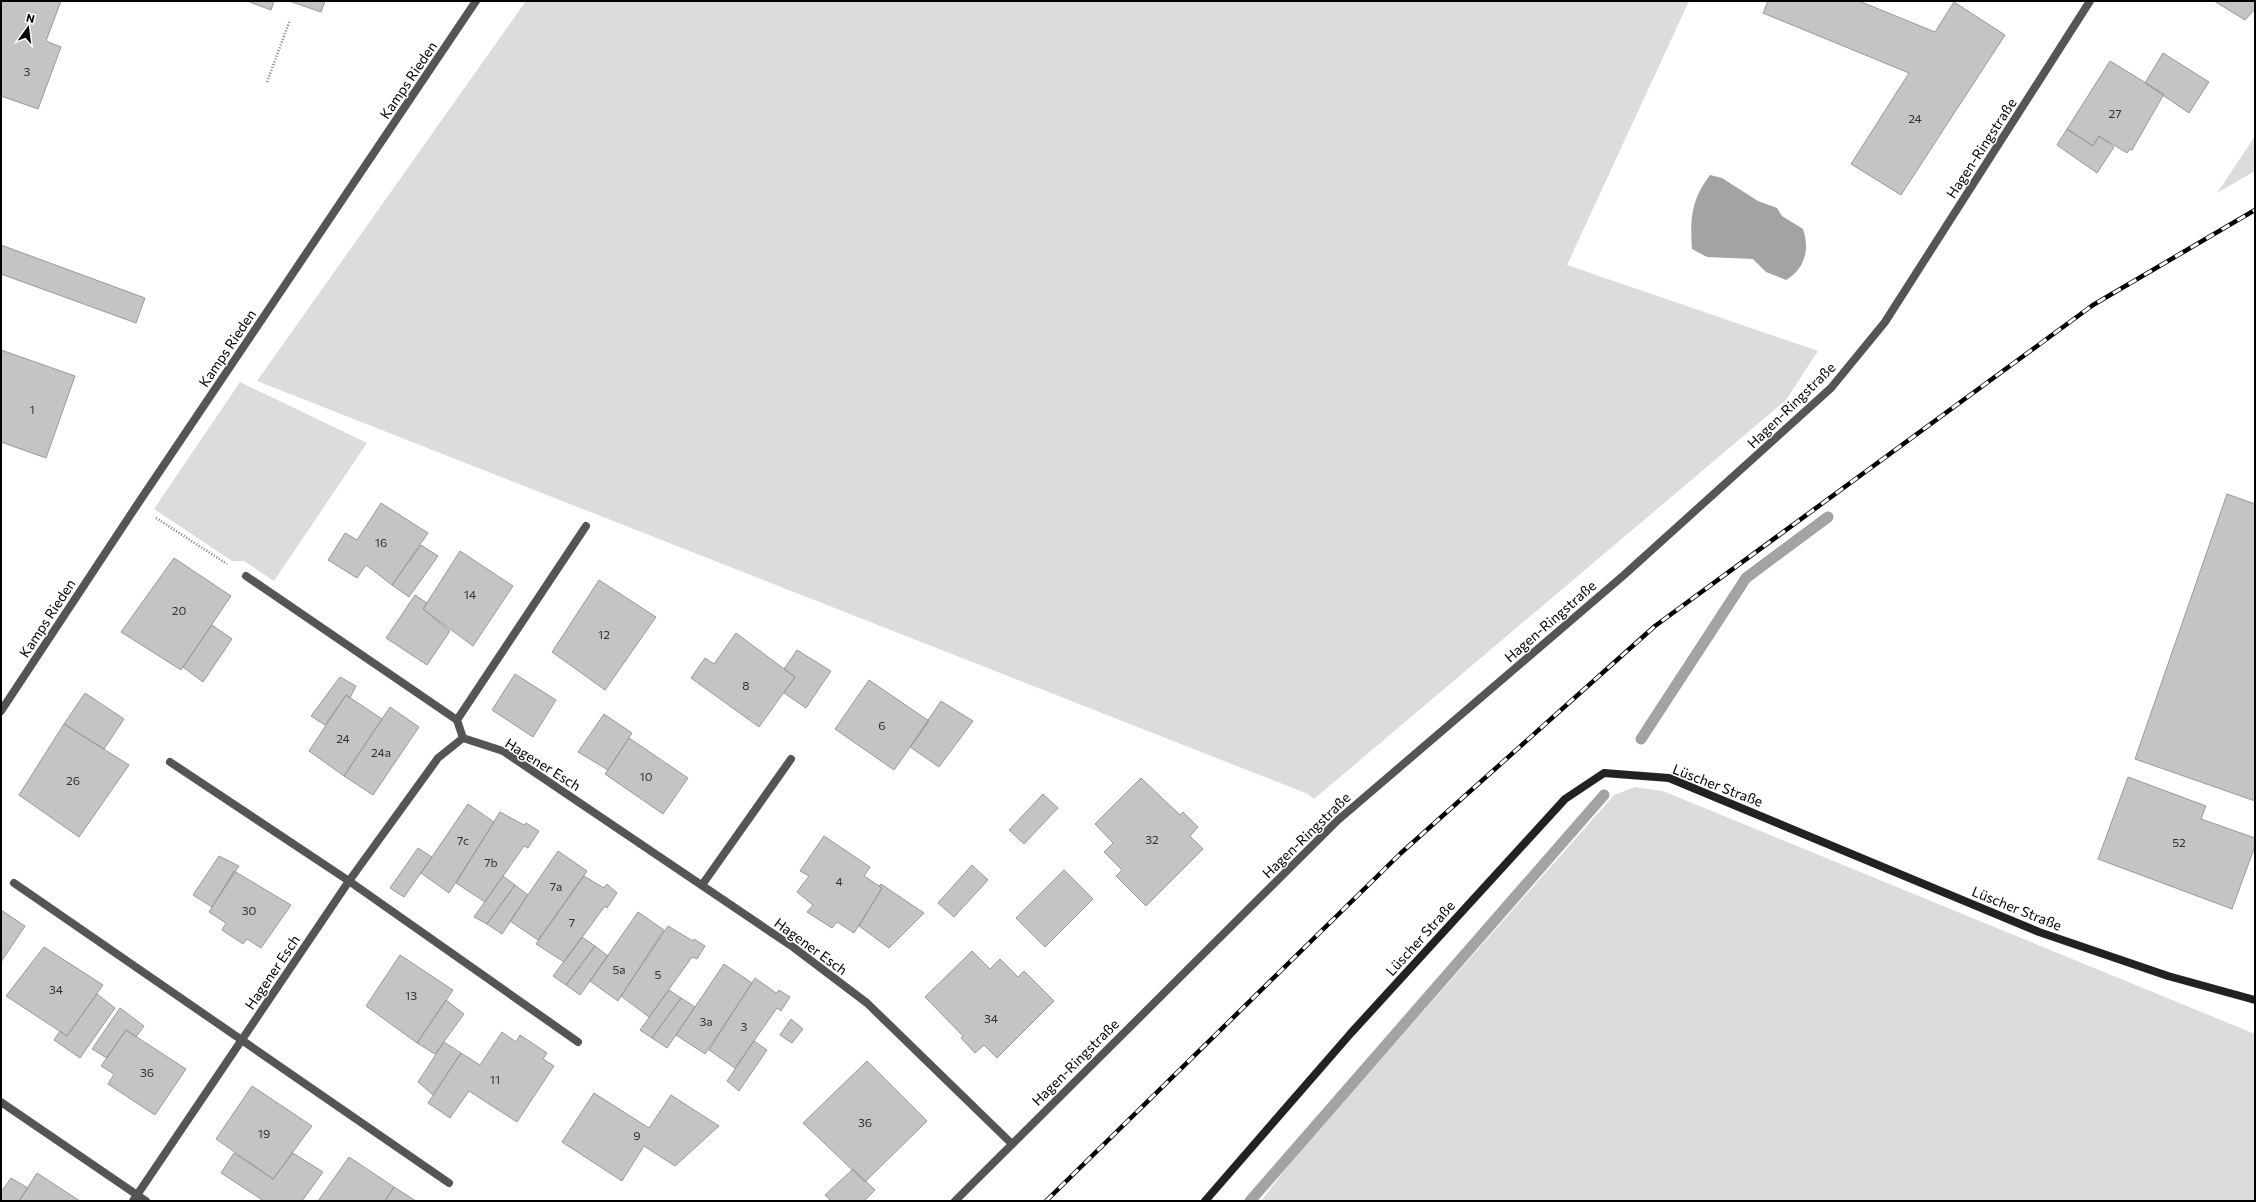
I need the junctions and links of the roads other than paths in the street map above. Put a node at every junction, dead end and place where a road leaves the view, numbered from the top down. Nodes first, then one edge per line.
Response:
1 (476, 1) edge
2 (2090, 1) edge
3 (586, 526) dead end
4 (246, 576) road end
5 (1, 712) edge
6 (457, 720) junction
7 (463, 738) junction
8 (791, 759) dead end
9 (170, 762) dead end
10 (349, 881) junction
11 (14, 883) dead end
12 (702, 885) junction
13 (2255, 1000) edge
14 (241, 1041) junction
15 (578, 1042) dead end
16 (1, 1102) edge
17 (1011, 1143) junction
18 (448, 1183) dead end
19 (136, 1198) edge
20 (146, 1201) edge
21 (955, 1201) edge
22 (1205, 1201) edge

1 - 5 street, Kamps Rieden
2 - 17 street, Hagen-Ringstraße
3 - 6 street
4 - 6 street
6 - 7 street
7 - 10 street, Hagener Esch
7 - 12 street, Hagener Esch
8 - 12 street
9 - 10 street
10 - 14 street, Hagener Esch
10 - 15 street
11 - 14 street
12 - 17 street, Hagener Esch
13 - 22 street, Lüscher Straße
14 - 18 street
14 - 19 street, Hagener Esch
16 - 19 street
17 - 21 street, Hagen-Ringstraße
19 - 20 street

